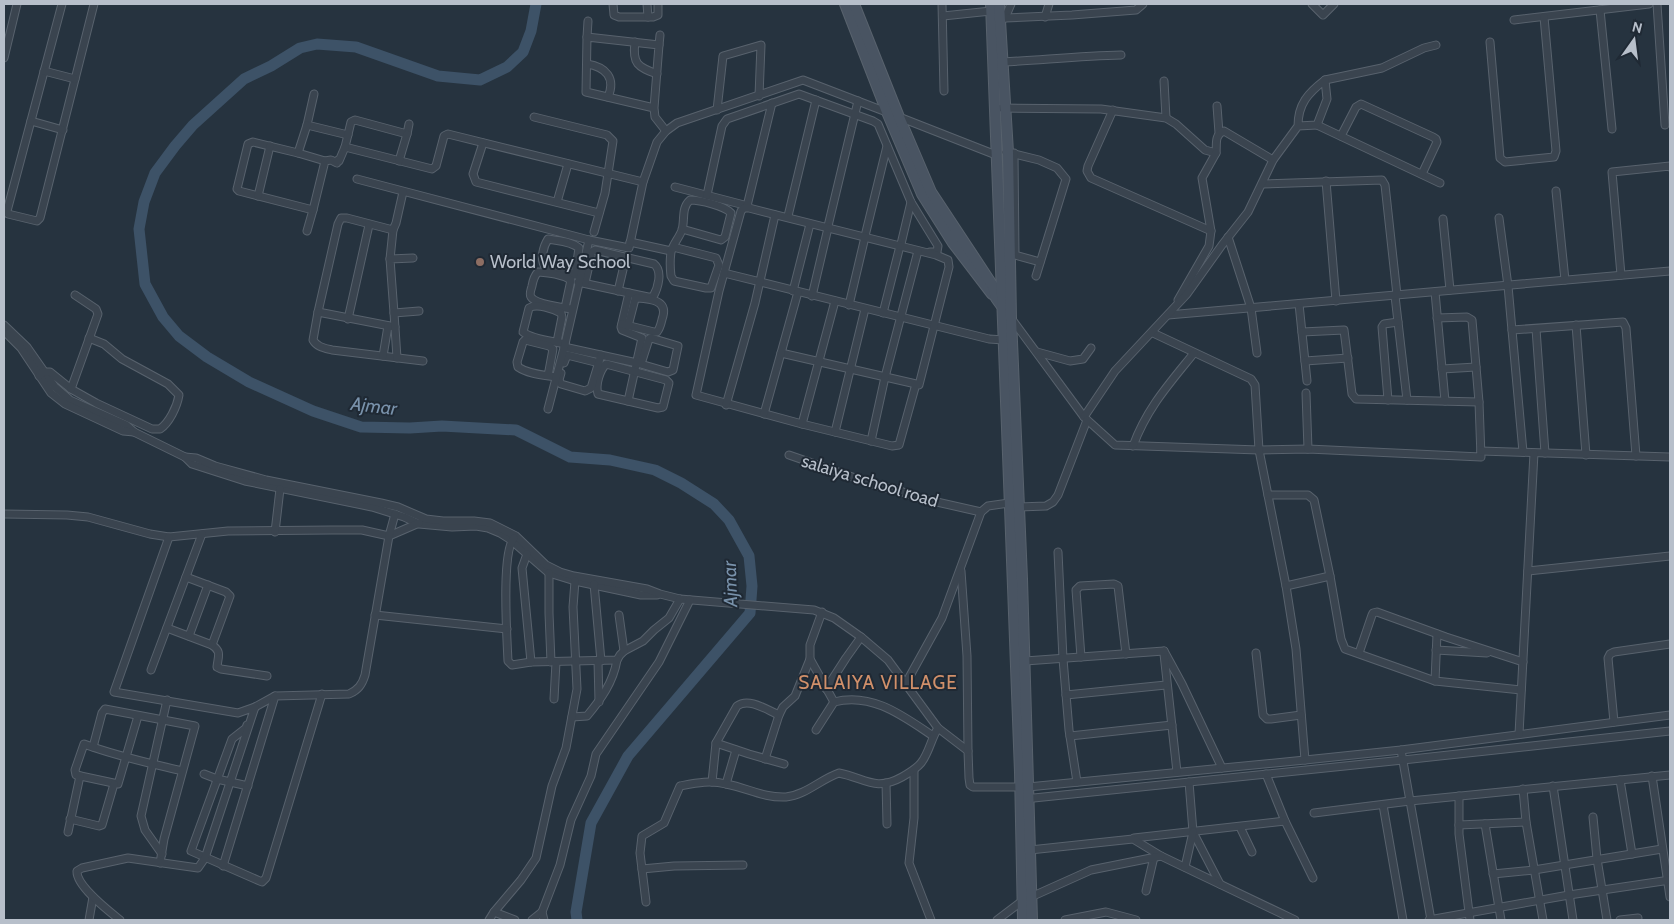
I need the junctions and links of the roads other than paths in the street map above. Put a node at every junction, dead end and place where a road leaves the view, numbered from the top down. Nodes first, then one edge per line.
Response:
1 (17, 4) edge
2 (62, 4) edge
3 (94, 4) edge
4 (613, 4) edge
5 (648, 4) edge
6 (658, 4) edge
7 (844, 4) edge
8 (854, 4) edge
9 (942, 4) edge
10 (1000, 4) edge
11 (1011, 4) edge
12 (1050, 4) edge
13 (1143, 4) edge
14 (1312, 4) edge
15 (1334, 4) edge
16 (1650, 4) edge
17 (1657, 4) edge
18 (991, 7) edge
19 (1600, 10) junction
20 (648, 16) junction
21 (943, 16) junction
22 (1544, 16) junction
23 (1045, 17) junction
24 (1003, 18) junction
25 (1514, 20) dead end
26 (588, 21) dead end
27 (660, 35) dead end
28 (587, 37) junction
29 (635, 42) junction
30 (1490, 42) dead end
31 (659, 45) junction
32 (1436, 46) dead end
33 (1121, 55) dead end
34 (4, 58) edge
35 (1003, 62) junction
36 (587, 64) junction
37 (44, 71) junction
38 (657, 74) junction
39 (75, 79) junction
40 (1324, 80) junction
41 (1164, 81) dead end
42 (944, 92) dead end
43 (314, 94) dead end
44 (759, 96) junction
45 (608, 97) junction
46 (816, 100) junction
47 (858, 101) junction
48 (772, 103) junction
49 (1217, 106) dead end
50 (654, 108) junction
51 (994, 108) junction
52 (1006, 108) junction
53 (717, 110) junction
54 (1113, 110) junction
55 (887, 112) junction
56 (855, 114) junction
57 (534, 117) dead end
58 (899, 117) junction
59 (1166, 118) junction
60 (31, 121) junction
61 (408, 124) dead end
62 (307, 125) junction
63 (1317, 125) junction
64 (1665, 125) dead end
65 (1298, 126) junction
66 (62, 130) junction
67 (1612, 130) dead end
68 (666, 131) junction
69 (1219, 133) junction
70 (406, 134) junction
71 (348, 135) junction
72 (1341, 136) junction
73 (483, 143) junction
74 (270, 146) junction
75 (887, 146) junction
76 (345, 147) junction
77 (996, 152) junction
78 (298, 153) junction
79 (1011, 153) junction
80 (1216, 153) junction
81 (1274, 160) junction
82 (325, 161) junction
83 (399, 161) junction
84 (568, 164) junction
85 (1670, 167) edge
86 (608, 174) junction
87 (1422, 174) junction
88 (357, 179) dead end
89 (1326, 181) junction
90 (643, 182) junction
91 (1440, 183) dead end
92 (1262, 184) junction
93 (675, 187) dead end
94 (1556, 191) dead end
95 (403, 192) junction
96 (707, 195) junction
97 (258, 196) junction
98 (557, 202) junction
99 (911, 202) junction
100 (747, 206) junction
101 (313, 210) junction
102 (599, 213) junction
103 (776, 214) junction
104 (788, 216) junction
105 (1499, 218) dead end
106 (1443, 219) dead end
107 (810, 224) junction
108 (370, 225) junction
109 (828, 227) junction
110 (682, 229) junction
111 (392, 230) junction
112 (307, 231) dead end
113 (1211, 231) junction
114 (594, 232) dead end
115 (865, 236) junction
116 (1228, 237) junction
117 (589, 240) junction
118 (630, 242) junction
119 (900, 245) junction
120 (672, 249) junction
121 (918, 251) junction
122 (626, 257) junction
123 (413, 258) dead end
124 (390, 259) junction
125 (1040, 262) junction
126 (1670, 270) edge
127 (724, 273) junction
128 (1621, 275) junction
129 (1036, 276) dead end
130 (579, 279) junction
131 (1565, 280) junction
132 (760, 282) junction
133 (1508, 286) junction
134 (1450, 290) junction
135 (618, 291) junction
136 (796, 292) junction
137 (1435, 292) junction
138 (629, 293) junction
139 (75, 295) dead end
140 (812, 296) junction
141 (1396, 296) junction
142 (996, 298) junction
143 (1178, 300) dead end
144 (835, 301) junction
145 (1336, 301) junction
146 (1299, 304) junction
147 (849, 305) junction
148 (1003, 307) junction
149 (568, 308) junction
150 (1251, 308) junction
151 (865, 309) junction
152 (419, 311) dead end
153 (318, 312) junction
154 (394, 313) junction
155 (882, 313) junction
156 (1168, 316) junction
157 (901, 318) junction
158 (1011, 318) junction
159 (1437, 318) junction
160 (348, 319) junction
161 (1398, 322) junction
162 (4, 325) edge
163 (625, 325) junction
164 (935, 325) junction
165 (1576, 325) junction
166 (391, 327) junction
167 (1536, 328) junction
168 (4, 330) edge
169 (1512, 330) junction
170 (1302, 332) junction
171 (1153, 333) junction
172 (90, 338) junction
173 (1004, 340) junction
174 (557, 342) junction
175 (565, 345) junction
176 (1091, 348) dead end
177 (1036, 352) junction
178 (1257, 352) dead end
179 (781, 353) junction
180 (1194, 353) junction
181 (383, 356) junction
182 (397, 358) junction
183 (1348, 358) junction
184 (600, 359) junction
185 (423, 361) dead end
186 (1305, 361) junction
187 (820, 363) junction
188 (638, 366) junction
189 (1476, 367) junction
190 (849, 369) junction
191 (1442, 369) junction
192 (42, 374) junction
193 (548, 376) junction
194 (885, 377) junction
195 (556, 378) junction
196 (1307, 381) dead end
197 (916, 384) junction
198 (71, 389) junction
199 (1306, 393) dead end
200 (628, 400) junction
201 (1388, 400) junction
202 (1407, 400) junction
203 (1445, 401) junction
204 (1479, 402) junction
205 (726, 404) junction
206 (548, 409) dead end
207 (764, 414) junction
208 (1085, 418) junction
209 (802, 424) junction
210 (835, 432) junction
211 (871, 441) junction
212 (1133, 446) junction
213 (1308, 449) junction
214 (1259, 450) junction
215 (1482, 451) junction
216 (1522, 452) junction
217 (1534, 453) junction
218 (1545, 453) junction
219 (789, 455) dead end
220 (1586, 455) junction
221 (1636, 456) junction
222 (1670, 457) edge
223 (265, 483) junction
224 (280, 490) junction
225 (1268, 496) junction
226 (1014, 511) junction
227 (981, 512) junction
228 (4, 514) edge
229 (395, 514) junction
230 (420, 521) junction
231 (275, 532) junction
232 (202, 534) junction
233 (389, 536) junction
234 (169, 537) junction
235 (513, 538) junction
236 (1058, 552) dead end
237 (527, 554) junction
238 (1670, 556) edge
239 (960, 568) junction
240 (1528, 571) junction
241 (549, 574) junction
242 (1330, 576) junction
243 (186, 578) junction
244 (575, 581) junction
245 (594, 584) junction
246 (208, 585) junction
247 (1286, 586) junction
248 (660, 594) junction
249 (680, 599) junction
250 (690, 600) junction
251 (818, 611) junction
252 (375, 615) junction
253 (619, 615) dead end
254 (167, 628) junction
255 (507, 629) junction
256 (1437, 634) junction
257 (189, 636) junction
258 (861, 637) junction
259 (1670, 644) edge
260 (212, 645) junction
261 (1436, 650) junction
262 (624, 651) junction
263 (1164, 651) junction
264 (1256, 653) dead end
265 (1359, 653) junction
266 (1497, 653) junction
267 (1126, 654) junction
268 (1082, 657) junction
269 (1063, 659) junction
270 (618, 660) junction
271 (810, 660) junction
272 (577, 661) junction
273 (599, 661) junction
274 (1025, 661) junction
275 (532, 662) junction
276 (554, 662) junction
277 (1523, 662) junction
278 (151, 670) dead end
279 (267, 676) dead end
280 (1435, 681) junction
281 (906, 683) junction
282 (1166, 685) junction
283 (826, 689) junction
284 (1521, 690) junction
285 (322, 694) junction
286 (1066, 695) junction
287 (275, 696) junction
288 (554, 699) dead end
289 (167, 700) junction
290 (599, 702) junction
291 (834, 702) junction
292 (255, 707) junction
293 (1301, 714) junction
294 (780, 715) junction
295 (1670, 715) edge
296 (138, 716) junction
297 (572, 717) junction
298 (162, 721) junction
299 (1614, 722) junction
300 (1172, 725) junction
301 (938, 728) junction
302 (816, 730) dead end
303 (1670, 731) edge
304 (1519, 734) junction
305 (934, 736) junction
306 (1070, 736) junction
307 (716, 743) junction
308 (93, 747) junction
309 (736, 750) junction
310 (1401, 750) junction
311 (968, 751) junction
312 (127, 757) junction
313 (765, 758) junction
314 (1305, 760) junction
315 (1403, 760) junction
316 (152, 764) junction
317 (784, 764) dead end
318 (1222, 768) junction
319 (914, 770) junction
320 (182, 771) junction
321 (1177, 772) junction
322 (204, 774) dead end
323 (1266, 774) junction
324 (1670, 774) edge
325 (80, 776) junction
326 (1652, 776) junction
327 (217, 779) junction
328 (1620, 780) junction
329 (231, 782) junction
330 (712, 782) junction
331 (1077, 782) junction
332 (1189, 782) junction
333 (886, 783) junction
334 (114, 784) junction
335 (726, 784) junction
336 (248, 786) junction
337 (1553, 786) junction
338 (1024, 787) junction
339 (1523, 789) junction
340 (1459, 796) junction
341 (1025, 799) junction
342 (1410, 800) junction
343 (1383, 805) junction
344 (1314, 813) dead end
345 (1593, 817) dead end
346 (70, 819) junction
347 (1285, 821) junction
348 (1526, 822) junction
349 (886, 824) dead end
350 (1485, 824) junction
351 (1459, 825) junction
352 (1240, 827) junction
353 (68, 832) dead end
354 (1193, 832) junction
355 (1133, 838) junction
356 (1030, 850) junction
357 (1662, 850) junction
358 (1252, 852) dead end
359 (162, 854) junction
360 (1632, 854) junction
361 (1158, 856) junction
362 (205, 858) junction
363 (1597, 859) junction
364 (160, 863) junction
365 (1564, 864) junction
366 (743, 865) dead end
367 (223, 866) junction
368 (1185, 867) junction
369 (642, 869) junction
370 (1534, 870) junction
371 (1493, 874) junction
372 (1313, 878) dead end
373 (1669, 880) edge
374 (1220, 884) junction
375 (1146, 890) dead end
376 (1602, 890) junction
377 (1569, 895) junction
378 (93, 897) junction
379 (1670, 897) edge
380 (1027, 898) junction
381 (1540, 900) junction
382 (646, 902) dead end
383 (1499, 907) junction
384 (494, 912) junction
385 (543, 916) edge
386 (1470, 916) edge
387 (1638, 918) dead end
388 (1081, 919) edge
389 (1124, 919) edge
390 (90, 920) edge
391 (120, 920) edge
392 (489, 920) edge
393 (515, 920) edge
394 (532, 920) edge
395 (931, 920) edge
396 (997, 920) edge
397 (1023, 920) edge
398 (1032, 920) edge
399 (1065, 920) edge
400 (1136, 920) edge
401 (1295, 920) edge
402 (1403, 920) edge
403 (1430, 920) edge
404 (1501, 920) edge
405 (1543, 920) edge
406 (1573, 920) edge
407 (1607, 920) edge
408 (1620, 920) edge

1 - 34 street
2 - 37 street
3 - 39 street
4 - 20 street
5 - 20 street
6 - 20 street
7 - 55 street
8 - 58 street
9 - 21 street
10 - 24 street
11 - 24 street
12 - 23 street
13 - 23 street
14 - 15 street
16 - 19 street
17 - 64 street
18 - 21 street
18 - 51 street
19 - 22 street
19 - 67 street
21 - 42 street
22 - 25 street
22 - 30 street
23 - 24 street
24 - 35 street
26 - 28 street
27 - 31 street
28 - 29 street
28 - 36 street
29 - 31 street
29 - 38 street
31 - 38 street
32 - 40 street
33 - 35 street
35 - 52 street
36 - 45 street
36 - 45 street
37 - 39 street
37 - 60 street
38 - 50 street
39 - 66 street
40 - 63 street
40 - 65 street
41 - 59 street
43 - 62 street
44 - 47 street
44 - 53 street
44 - 53 street
45 - 50 street
46 - 48 street
46 - 56 street
46 - 104 street
47 - 55 street
47 - 56 street
48 - 96 street
48 - 100 street
49 - 69 street
50 - 68 street
51 - 52 street
51 - 77 street
52 - 54 street
52 - 79 street
53 - 68 street
54 - 59 street
54 - 113 street
55 - 58 street
55 - 142 street
56 - 75 street
56 - 109 street
57 - 86 street
58 - 77 street
58 - 142 street
59 - 80 street
60 - 66 street
60 - 66 street
61 - 70 street
62 - 71 street
62 - 78 street
63 - 65 street
63 - 72 street
65 - 81 street
68 - 90 street
69 - 80 street
69 - 81 street
70 - 71 street
70 - 83 street
71 - 76 street
72 - 87 street
72 - 87 street
73 - 83 street
73 - 84 street
73 - 98 street
74 - 78 street
74 - 97 street
74 - 97 street
75 - 99 street
75 - 115 street
76 - 82 street
76 - 83 street
77 - 79 street
77 - 148 street
78 - 82 street
79 - 125 street
79 - 125 street
79 - 158 street
80 - 113 street
81 - 92 street
82 - 101 street
84 - 86 street
84 - 98 street
85 - 128 street
86 - 90 street
86 - 102 street
87 - 91 street
88 - 95 street
89 - 92 street
89 - 141 street
89 - 145 street
90 - 118 street
92 - 116 street
93 - 96 street
94 - 131 street
95 - 111 street
95 - 117 street
96 - 100 street
97 - 101 street
98 - 102 street
99 - 119 street
99 - 119 street
100 - 104 street
101 - 112 street
102 - 114 street
103 - 107 street
103 - 127 street
103 - 132 street
104 - 109 street
105 - 133 street
106 - 134 street
107 - 109 street
107 - 136 street
108 - 111 street
108 - 153 street
108 - 160 street
109 - 115 street
109 - 140 street
110 - 110 street
110 - 120 street
111 - 124 street
113 - 143 street
115 - 119 street
115 - 147 street
116 - 150 street
116 - 156 street
117 - 118 street
117 - 130 street
118 - 120 street
119 - 121 street
119 - 155 street
120 - 120 street
121 - 157 street
121 - 164 street
122 - 130 street
122 - 135 street
122 - 138 street
123 - 124 street
124 - 154 street
125 - 129 street
126 - 128 street
127 - 132 street
127 - 205 street
128 - 131 street
130 - 130 street
130 - 135 street
130 - 149 street
131 - 133 street
132 - 136 street
132 - 205 street
133 - 134 street
133 - 169 street
134 - 137 street
135 - 138 street
136 - 140 street
136 - 179 street
137 - 141 street
137 - 159 street
138 - 163 street
139 - 172 street
140 - 144 street
141 - 145 street
141 - 161 street
142 - 148 street
144 - 147 street
144 - 187 street
145 - 146 street
146 - 150 street
146 - 170 street
147 - 151 street
148 - 158 street
148 - 173 street
149 - 149 street
149 - 175 street
150 - 156 street
150 - 178 street
151 - 155 street
151 - 190 street
152 - 154 street
153 - 160 street
153 - 181 street
154 - 166 street
155 - 157 street
156 - 171 street
157 - 164 street
157 - 194 street
158 - 177 street
158 - 226 street
159 - 189 street
159 - 191 street
160 - 166 street
161 - 201 street
161 - 202 street
162 - 192 street
163 - 163 street
163 - 188 street
164 - 173 street
164 - 197 street
165 - 167 street
165 - 220 street
165 - 221 street
166 - 181 street
166 - 182 street
167 - 169 street
167 - 218 street
168 - 192 street
169 - 216 street
170 - 183 street
170 - 186 street
171 - 180 street
171 - 208 street
172 - 198 street
172 - 198 street
173 - 226 street
174 - 174 street
174 - 175 street
175 - 184 street
175 - 195 street
176 - 177 street
177 - 208 street
179 - 187 street
179 - 207 street
180 - 212 street
180 - 214 street
181 - 182 street
182 - 185 street
183 - 186 street
183 - 201 street
184 - 184 street
184 - 188 street
186 - 196 street
187 - 190 street
187 - 209 street
188 - 188 street
188 - 200 street
188 - 200 street
188 - 200 street
189 - 191 street
189 - 204 street
190 - 194 street
190 - 210 street
191 - 203 street
192 - 198 street
192 - 223 street
193 - 193 street
193 - 195 street
194 - 197 street
194 - 211 street
195 - 206 street
197 - 211 street
199 - 213 street
201 - 202 street
202 - 203 street
203 - 204 street
204 - 215 street
205 - 207 street
207 - 209 street
208 - 212 street
208 - 226 street
209 - 210 street
210 - 211 street
212 - 214 street
213 - 214 street
213 - 215 street
214 - 225 street
215 - 216 street
216 - 217 street
217 - 218 street
217 - 240 street
218 - 220 street
219 - 227 street, salaiya school road
220 - 221 street
221 - 222 street
223 - 224 street
223 - 230 street
224 - 229 street
224 - 231 street
225 - 242 street
225 - 247 street
226 - 227 street
226 - 274 street
226 - 338 street
227 - 239 street
228 - 234 street
229 - 230 street
229 - 233 street
230 - 233 street
230 - 235 street
231 - 232 street
231 - 233 street
232 - 234 street
232 - 243 street
233 - 252 street
234 - 289 street
235 - 237 street
235 - 248 street
235 - 255 street
236 - 269 street
237 - 241 street
237 - 275 street
238 - 240 street
239 - 281 street
239 - 311 street
240 - 277 street
241 - 244 street
241 - 276 street
242 - 247 street
242 - 265 street
243 - 246 street
243 - 254 street
244 - 245 street
244 - 272 street
245 - 248 street
245 - 273 street
246 - 257 street
246 - 260 street
247 - 293 street
248 - 249 street
249 - 250 street
249 - 262 street
250 - 251 street
250 - 385 street
251 - 258 street
251 - 271 street
252 - 255 street
252 - 285 street
253 - 262 street
254 - 257 street
254 - 278 street
255 - 275 street
256 - 261 street
256 - 265 street
256 - 266 street
257 - 260 street
258 - 281 street
258 - 283 street
259 - 299 street
260 - 279 street
261 - 266 street
261 - 280 street
262 - 270 street
263 - 267 street
263 - 282 street
263 - 318 street
264 - 293 street
265 - 280 street
266 - 277 street
267 - 268 street
267 - 268 street
268 - 269 street
269 - 274 street
269 - 286 street
270 - 273 street
270 - 290 street
271 - 283 street
271 - 294 street
272 - 273 street
272 - 276 street
272 - 297 street
273 - 290 street
274 - 338 street
275 - 276 street
276 - 288 street
277 - 284 street
280 - 284 street
281 - 301 street
282 - 286 street
282 - 300 street
283 - 291 street
284 - 304 street
285 - 287 street
285 - 367 street
286 - 306 street
287 - 292 street
287 - 336 street
289 - 292 street
289 - 298 street
290 - 297 street
291 - 302 street
291 - 305 street
292 - 327 street
292 - 329 street
293 - 314 street
294 - 307 street
294 - 313 street
295 - 299 street
296 - 298 street
296 - 308 street
296 - 312 street
297 - 384 street
298 - 316 street
298 - 320 street
299 - 304 street
300 - 306 street
300 - 321 street
301 - 305 street
301 - 311 street
303 - 315 street
304 - 310 street
305 - 319 street
306 - 331 street
307 - 309 street
307 - 330 street
308 - 312 street
308 - 325 street
309 - 313 street
309 - 335 street
310 - 314 street
310 - 315 street
311 - 338 street
312 - 316 street
312 - 334 street
313 - 317 street
314 - 318 street
315 - 323 street
315 - 342 street
316 - 320 street
316 - 359 street
318 - 321 street
319 - 333 street
319 - 395 street
320 - 359 street
321 - 331 street
322 - 327 street
323 - 332 street
323 - 347 street
324 - 326 street
325 - 334 street
325 - 346 street
326 - 328 street
326 - 357 street
327 - 329 street
327 - 362 street
328 - 337 street
328 - 360 street
329 - 336 street
329 - 362 street
330 - 335 street
330 - 369 street
331 - 338 street
332 - 341 street
332 - 354 street
333 - 335 street
333 - 349 street
334 - 346 street
336 - 367 street
337 - 339 street
337 - 365 street
338 - 341 street
339 - 340 street
339 - 348 street
340 - 342 street
340 - 351 street
341 - 356 street
341 - 380 street
342 - 343 street
342 - 403 street
343 - 344 street
343 - 402 street
345 - 363 street
346 - 353 street
347 - 352 street
347 - 372 street
348 - 350 street
348 - 370 street
350 - 351 street
350 - 371 street
351 - 386 street
352 - 354 street
352 - 358 street
354 - 355 street
354 - 368 street
354 - 374 street
355 - 356 street
355 - 361 street
356 - 380 street
357 - 360 street
357 - 373 street
359 - 364 street
360 - 363 street
361 - 368 street
361 - 375 street
361 - 380 street
362 - 364 street
362 - 367 street
363 - 365 street
363 - 376 street
364 - 378 street
365 - 370 street
365 - 377 street
366 - 369 street
368 - 374 street
369 - 382 street
370 - 371 street
370 - 381 street
371 - 383 street
373 - 376 street
373 - 379 street
374 - 401 street
376 - 377 street
376 - 407 street
377 - 381 street
377 - 406 street
378 - 390 street
378 - 391 street
380 - 396 street
380 - 397 street
380 - 398 street
381 - 383 street
381 - 405 street
383 - 386 street
383 - 404 street
384 - 392 street
384 - 393 street
385 - 394 street
386 - 403 street
387 - 408 street
388 - 389 street
388 - 399 street
389 - 400 street

